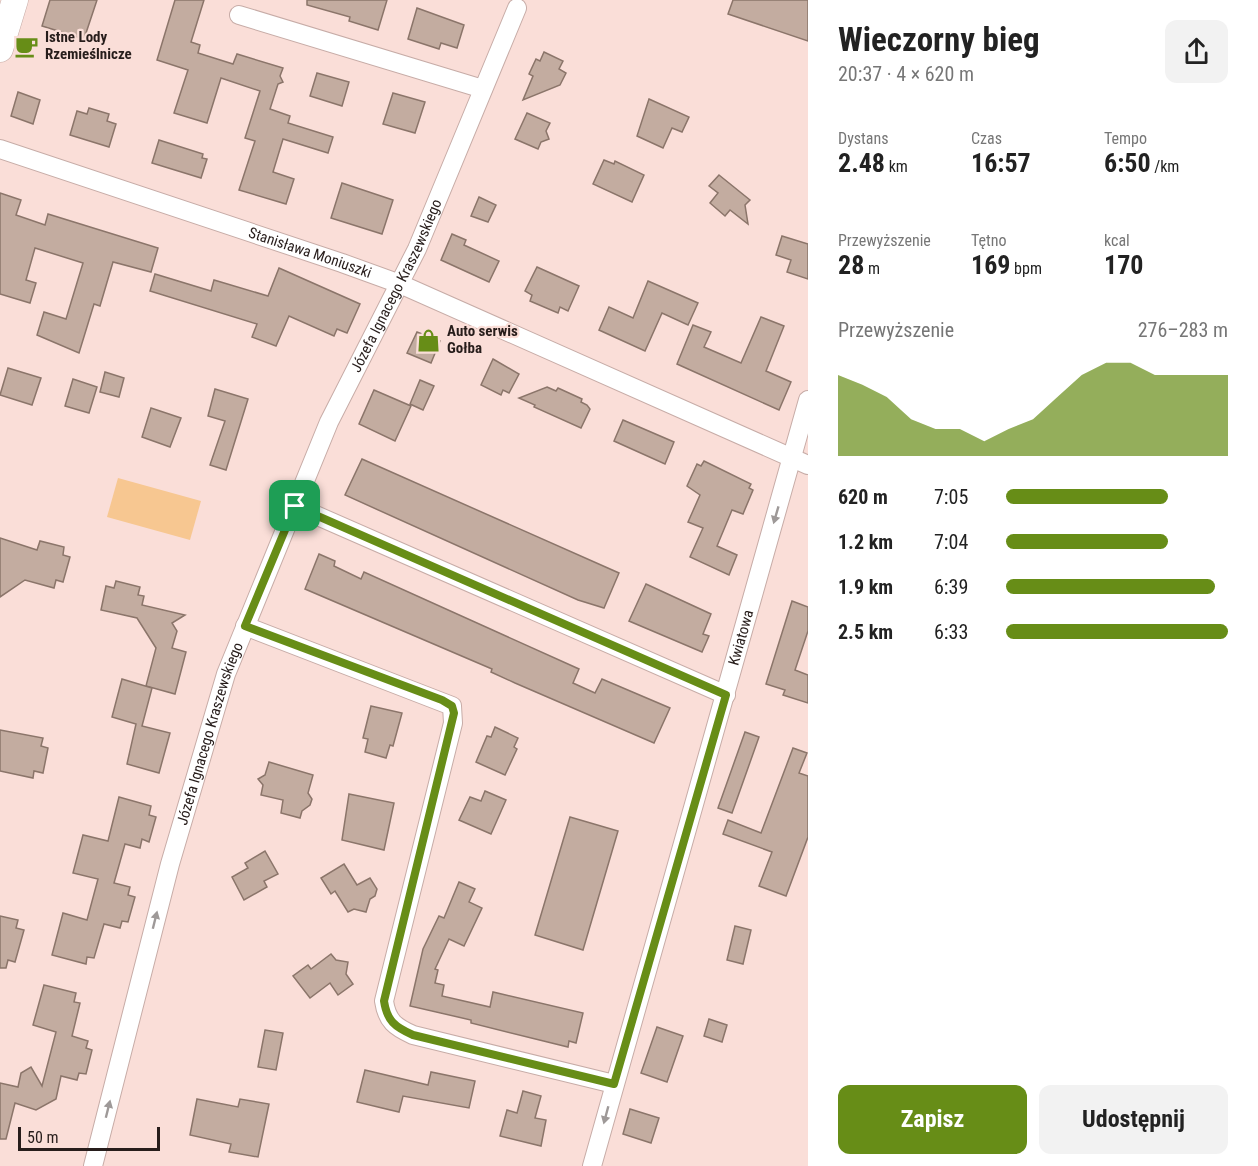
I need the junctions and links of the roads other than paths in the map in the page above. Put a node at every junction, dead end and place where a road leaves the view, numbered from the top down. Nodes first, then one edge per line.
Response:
1 (15, 0) edge
2 (517, 8) dead end
3 (239, 15) dead end
4 (0, 49) edge
5 (483, 89) junction
6 (0, 148) edge
7 (400, 284) junction
8 (808, 400) edge
9 (800, 462) edge
10 (295, 506) junction
11 (245, 626) junction
12 (726, 695) junction
13 (614, 1084) junction
14 (93, 1166) edge
15 (592, 1166) edge

1 - 4 street
2 - 5 street, Józefa Ignacego Kraszewskiego
3 - 5 street
5 - 7 street, Józefa Ignacego Kraszewskiego
6 - 7 street, Stanisława Moniuszki
7 - 9 street, Stanisława Moniuszki
7 - 10 street, Józefa Ignacego Kraszewskiego
8 - 9 street, Kwiatowa
9 -> 12 street, Kwiatowa
10 - 11 street, Józefa Ignacego Kraszewskiego
10 - 12 street
11 - 13 street
14 -> 11 street, Józefa Ignacego Kraszewskiego
12 - 13 street, Kwiatowa
13 -> 15 street, Kwiatowa

